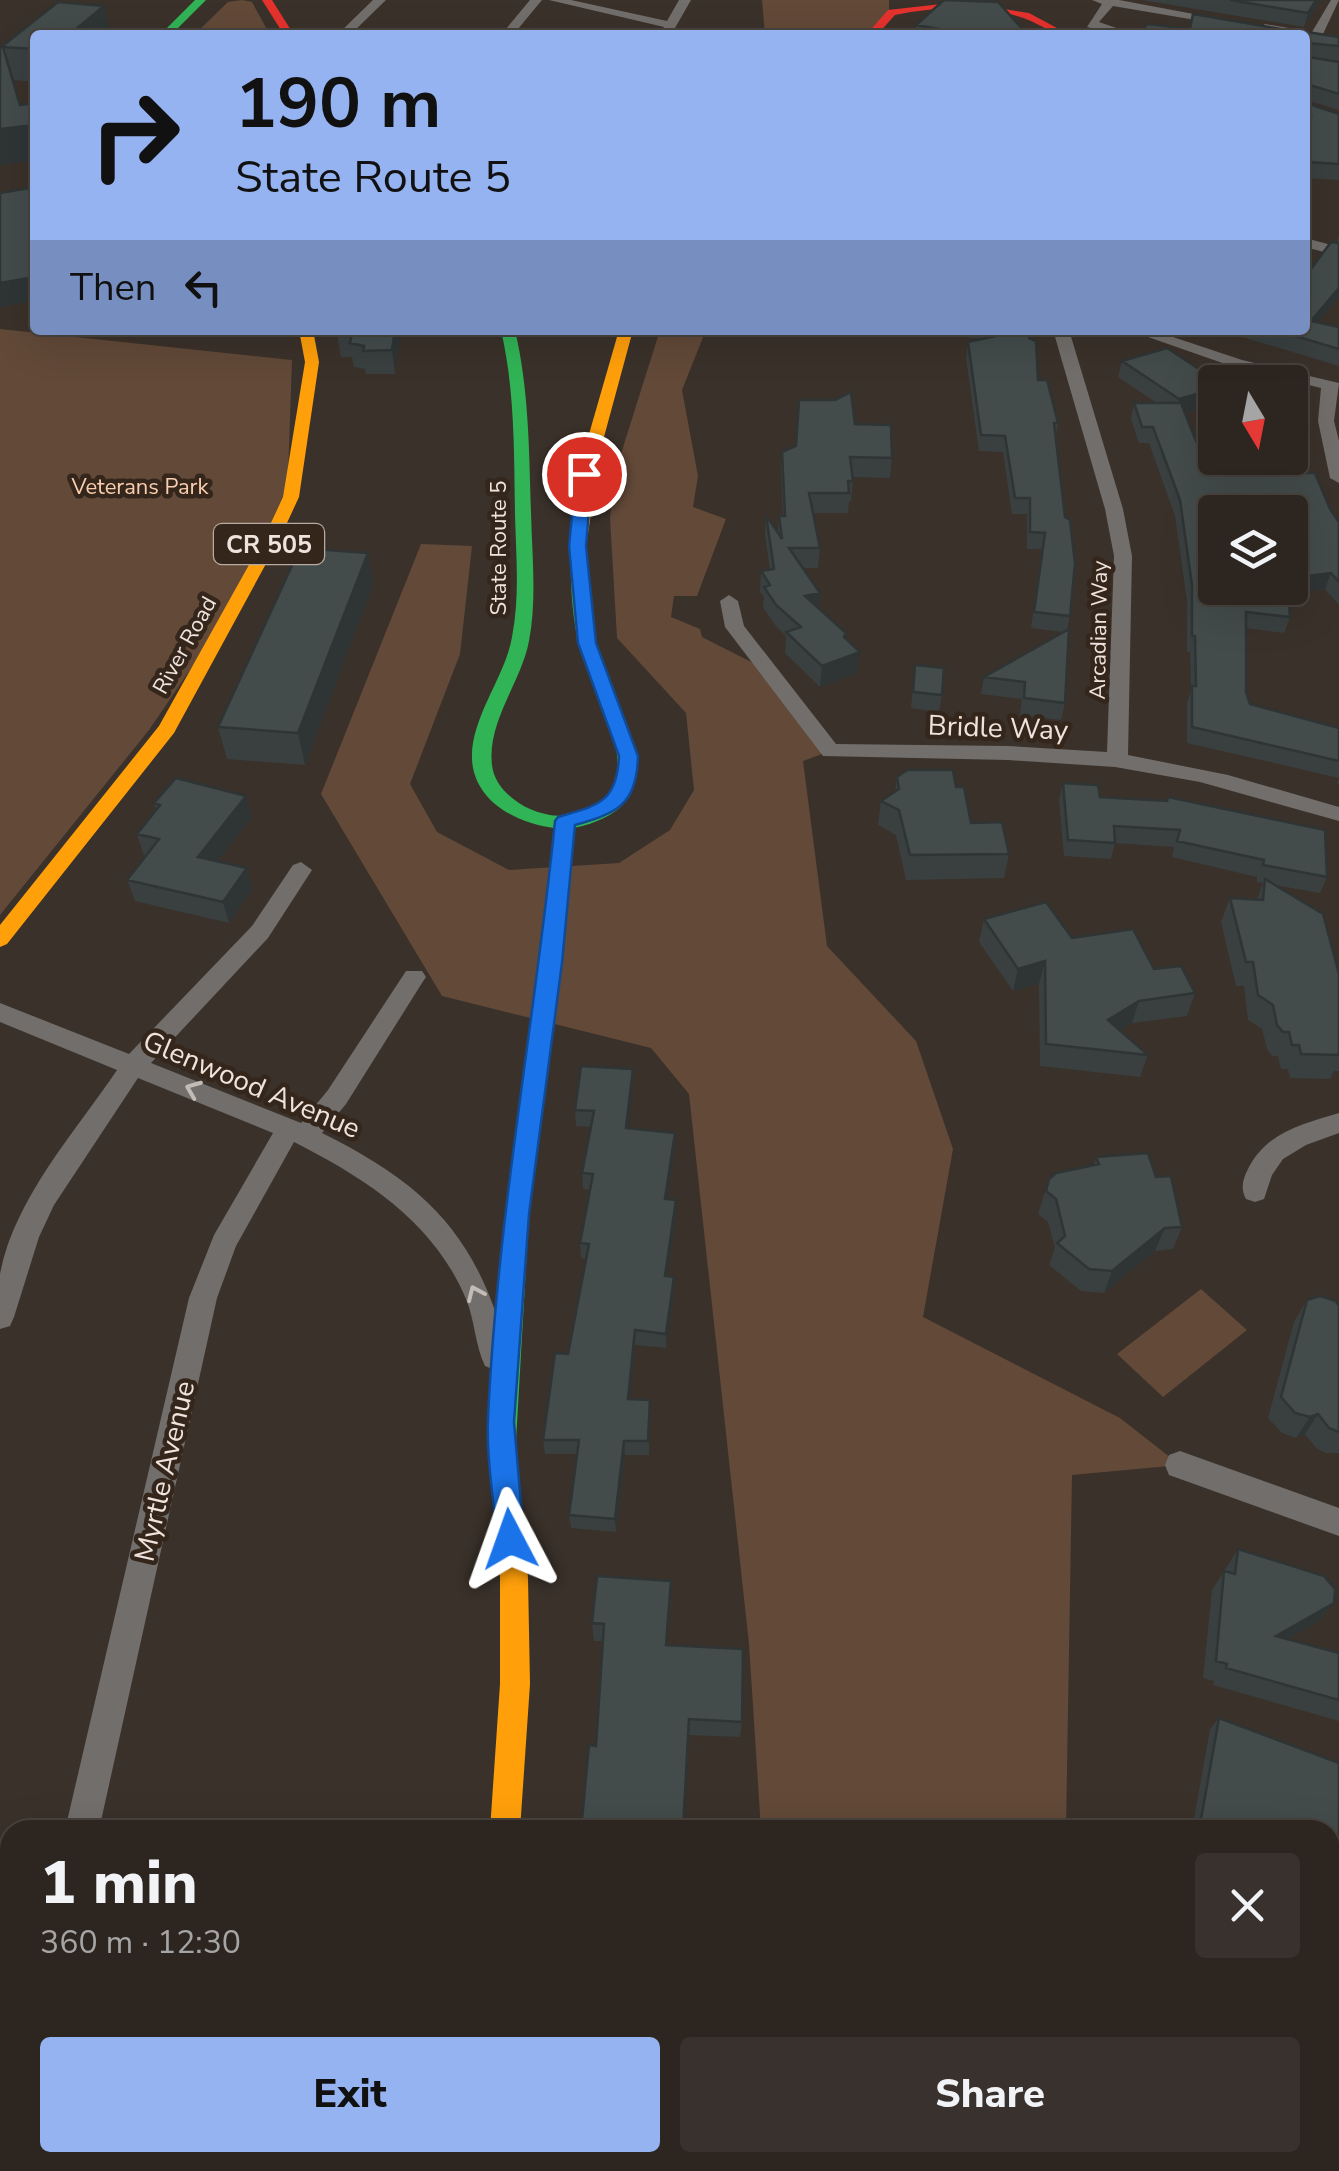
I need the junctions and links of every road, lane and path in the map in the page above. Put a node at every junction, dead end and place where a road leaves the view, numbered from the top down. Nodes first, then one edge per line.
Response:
1 (201, 0) edge
2 (380, 0) edge
3 (536, 0) edge
4 (554, 0) edge
5 (685, 0) edge
6 (1337, 0) edge
7 (1104, 1) edge
8 (272, 3) edge
9 (1145, 4) edge
10 (1239, 24) edge
11 (1258, 26) edge
12 (169, 30) edge
13 (286, 30) edge
14 (348, 30) edge
15 (511, 30) edge
16 (668, 30) edge
17 (874, 30) edge
18 (1060, 30) edge
19 (1112, 30) edge
20 (1281, 30) edge
21 (1310, 35) edge
22 (1316, 36) junction
23 (1339, 40) edge
24 (1310, 243) edge
25 (1339, 252) edge
26 (307, 335) edge
27 (509, 335) edge
28 (625, 335) edge
29 (1062, 335) edge
30 (1151, 335) edge
31 (1334, 387) edge
32 (1339, 478) edge
33 (730, 601) dead end
34 (1117, 760) junction
35 (1339, 814) edge
36 (565, 821) junction
37 (301, 870) dead end
38 (0, 939) edge
39 (414, 977) dead end
40 (0, 1012) edge
41 (133, 1066) junction
42 (1339, 1122) edge
43 (297, 1131) junction
44 (1255, 1191) dead end
45 (0, 1317) edge
46 (501, 1422) junction
47 (1180, 1465) dead end
48 (1339, 1522) edge
49 (84, 1820) edge
50 (506, 1820) edge

1 - 12 main road
2 - 14 street
3 - 15 street
4 - 16 street
5 - 16 street
6 - 22 street
7 - 9 street
7 - 19 street
8 - 13 main road
9 - 10 street
11 - 20 street
17 - 18 main road
21 - 22 street
22 - 23 street
24 - 25 street
26 - 38 main road, River Road / CR 505
27 - 36 main road, State Route 5
28 - 36 main road
29 - 34 street, Arcadian Way
30 - 31 street
31 - 32 street
33 - 34 street, Bridle Way
34 - 35 street, Bridle Way
36 - 46 main road
37 - 41 street
39 - 43 street, Myrtle Avenue
40 - 41 street, Glenwood Avenue
43 -> 41 street, Glenwood Avenue
41 - 45 street
42 - 44 street
46 -> 43 street, Glenwood Avenue
43 - 49 street, Myrtle Avenue
46 - 50 main road
47 - 48 street

